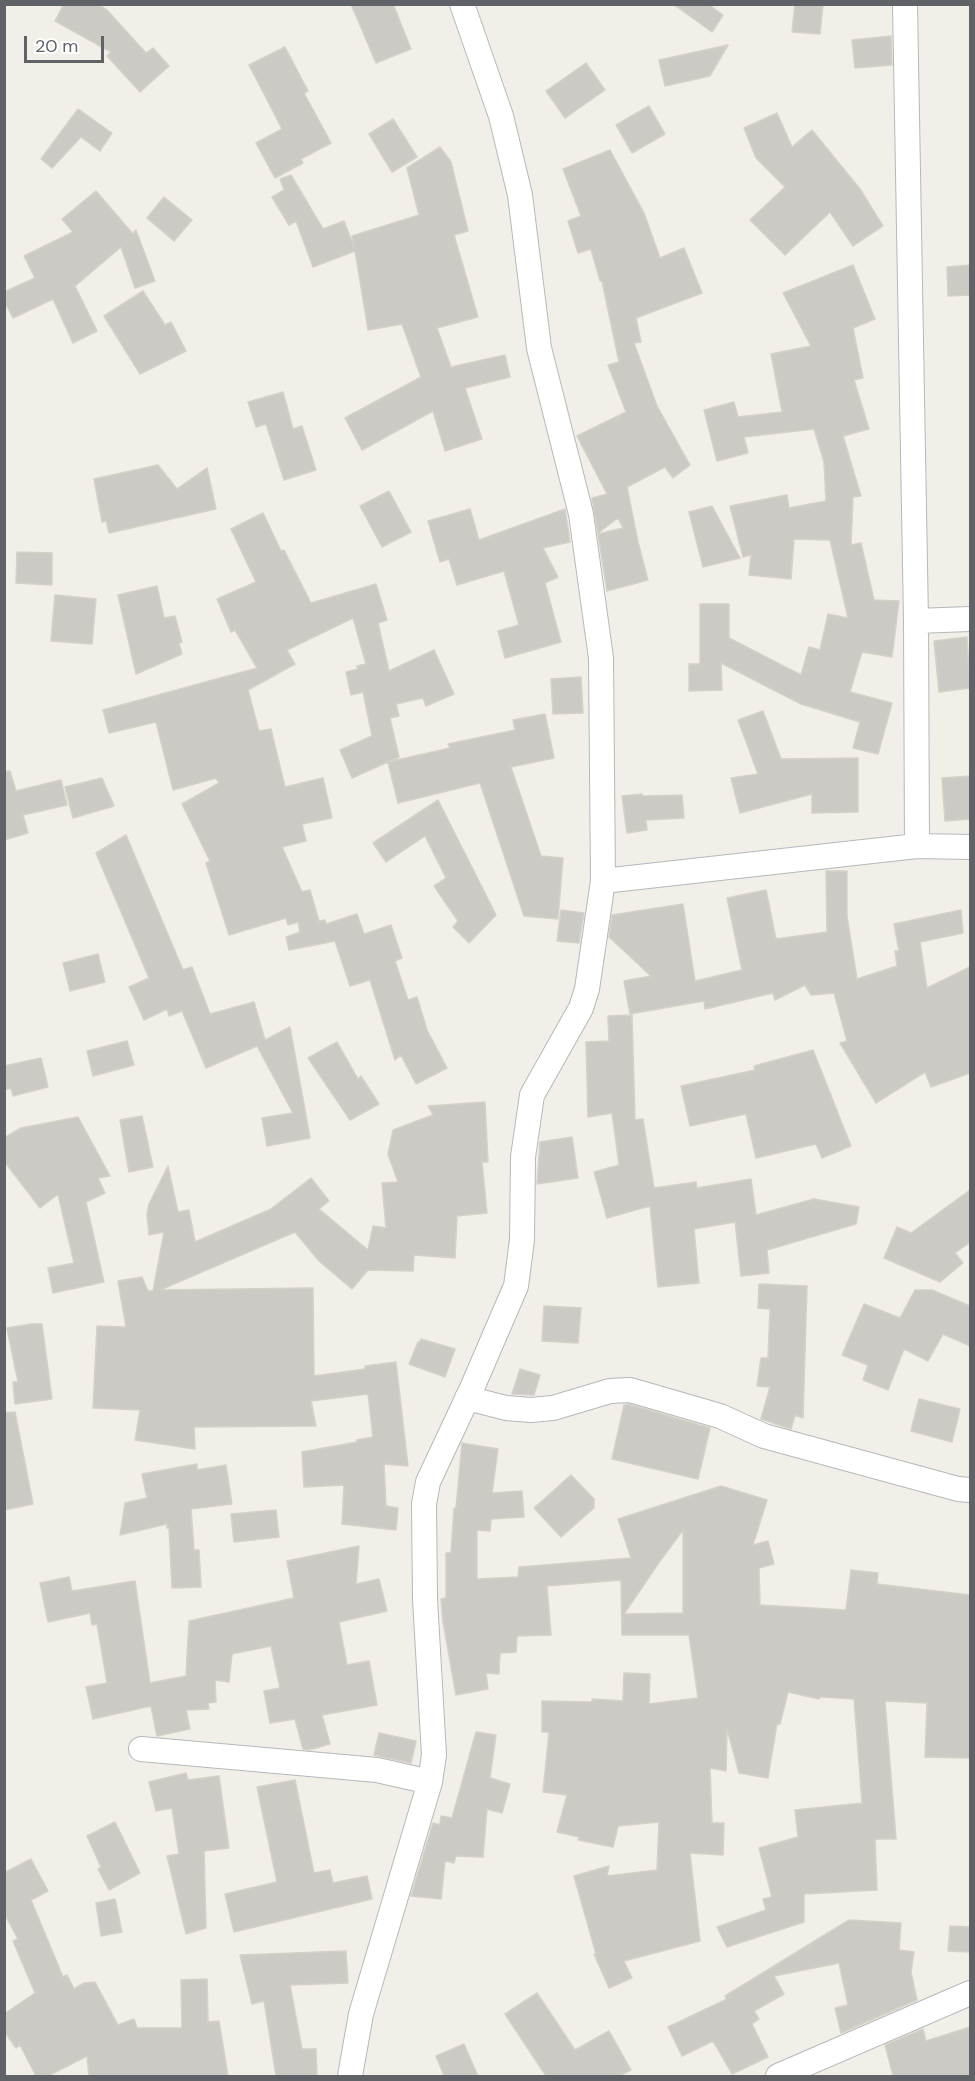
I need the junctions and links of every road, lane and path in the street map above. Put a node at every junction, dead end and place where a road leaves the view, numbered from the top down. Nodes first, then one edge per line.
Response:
1 (462, 4) edge
2 (905, 4) edge
3 (970, 620) edge
4 (916, 621) junction
5 (917, 846) junction
6 (970, 847) edge
7 (603, 881) junction
8 (467, 1398) junction
9 (970, 1490) edge
10 (141, 1749) dead end
11 (430, 1782) junction
12 (970, 1994) edge
13 (350, 2076) edge
14 (778, 2076) edge

1 - 7 street
2 - 4 street
3 - 4 street
4 - 5 street
5 - 6 street
5 - 7 street
7 - 8 street
8 - 9 street
8 - 11 street
10 - 11 street
11 - 13 street
12 - 14 street

